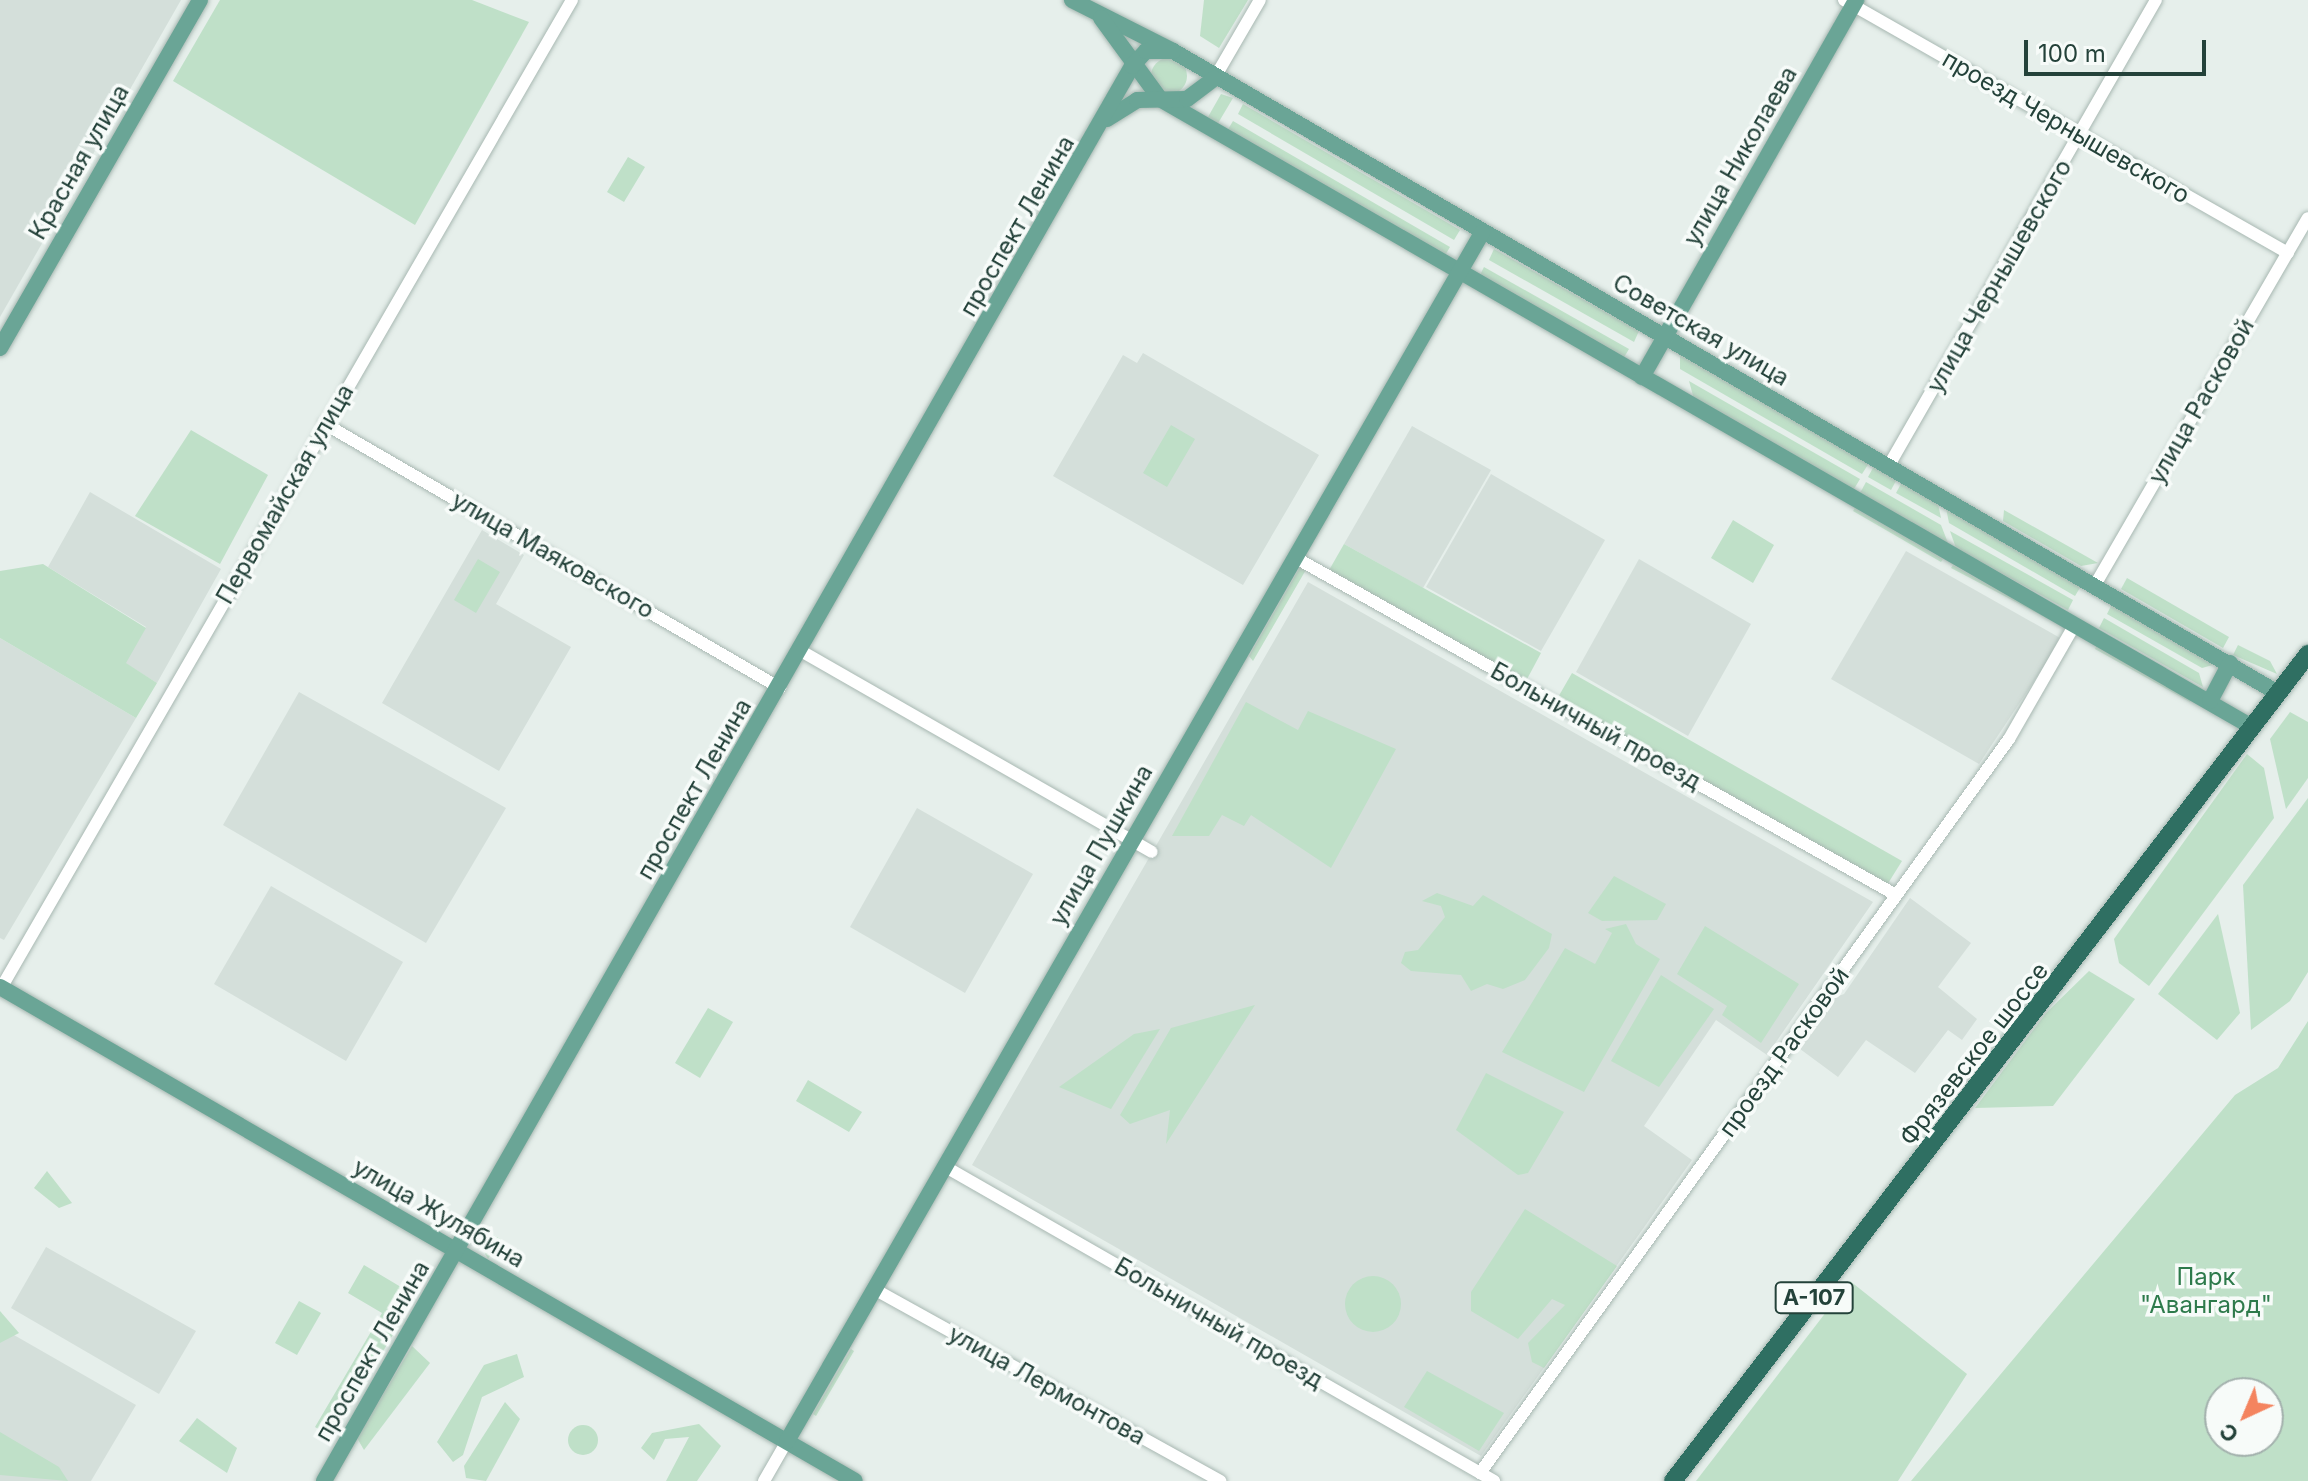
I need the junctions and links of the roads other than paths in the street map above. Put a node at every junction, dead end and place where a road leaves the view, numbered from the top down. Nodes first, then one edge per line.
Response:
1 (200, 0) edge
2 (572, 0) edge
3 (1260, 0) edge
4 (2156, 0) edge
5 (1852, 2) edge
6 (1086, 5) edge
7 (1173, 51) junction
8 (1132, 66) junction
9 (1195, 67) junction
10 (1214, 79) junction
11 (1160, 99) junction
12 (1187, 99) junction
13 (1105, 120) junction
14 (2080, 134) junction
15 (2308, 218) edge
16 (1482, 233) junction
17 (2288, 253) junction
18 (1459, 272) junction
19 (1665, 336) junction
20 (0, 348) edge
21 (1642, 377) junction
22 (325, 424) junction
23 (1888, 467) junction
24 (1296, 558) junction
25 (2095, 585) junction
26 (2075, 624) junction
27 (801, 651) junction
28 (2308, 654) edge
29 (2230, 663) junction
30 (780, 688) junction
31 (2278, 693) junction
32 (2210, 701) junction
33 (2252, 727) junction
34 (1131, 840) junction
35 (1152, 852) dead end
36 (1896, 895) junction
37 (0, 988) edge
38 (944, 1166) junction
39 (457, 1251) junction
40 (874, 1289) junction
41 (787, 1441) junction
42 (1480, 1473) junction
43 (324, 1481) edge
44 (764, 1481) edge
45 (855, 1481) edge
46 (1220, 1481) edge
47 (1494, 1481) edge
48 (1673, 1481) edge

1 - 20 main road, Красная улица
2 - 22 street, Первомайская улица
3 - 10 street
4 - 14 street, улица Чернышевского
5 - 14 street, проезд Чернышевского
5 - 19 main road, улица Николаева
6 - 7 main road, Советская улица
6 - 8 main road, Советская улица
7 - 8 main road
7 - 9 main road, Советская улица
8 - 11 main road, Советская улица
8 - 13 main road, проспект Ленина
9 - 10 main road, Советская улица
9 - 12 main road
10 - 12 main road
10 - 16 main road, Советская улица
11 - 12 main road, проспект Ленина
11 - 13 main road, проспект Ленина
11 - 18 main road
13 - 27 main road, проспект Ленина
14 - 17 street, проезд Чернышевского
14 - 23 street, улица Чернышевского
15 - 17 street, улица Расковой
16 - 18 main road, улица Пушкина
16 - 19 main road, Советская улица
17 - 25 street, улица Расковой
18 - 21 main road
18 - 24 main road, улица Пушкина
19 - 21 main road, улица Николаева
19 - 23 main road, Советская улица
21 - 26 main road
22 - 30 street, улица Маяковского
22 - 37 street, Первомайская улица
23 - 25 main road, Советская улица
24 - 34 main road, улица Пушкина
24 - 36 street, Больничный проезд
25 - 29 main road, Советская улица
26 - 32 main road
26 - 36 street, проезд Расковой
27 - 30 main road, проспект Ленина
27 - 34 street
28 - 31 highway, Фрязевское шоссе / А-107
29 - 31 main road, Советская улица
29 - 32 main road
30 - 39 main road, проспект Ленина
31 - 33 highway, Фрязевское шоссе / А-107
32 - 33 main road
33 - 48 highway, Фрязевское шоссе / А-107
34 - 35 street
34 - 38 main road, улица Пушкина
36 - 42 street, проезд Расковой
37 - 39 main road, улица Жулябина
38 - 40 main road, улица Пушкина
38 - 42 street, Больничный проезд
39 - 41 main road, улица Жулябина
39 - 43 main road, проспект Ленина
40 - 41 main road, улица Пушкина
40 - 46 street, улица Лермонтова
41 - 44 street, улица Пушкина
41 - 45 main road, улица Жулябина
42 - 47 street, Больничный проезд

